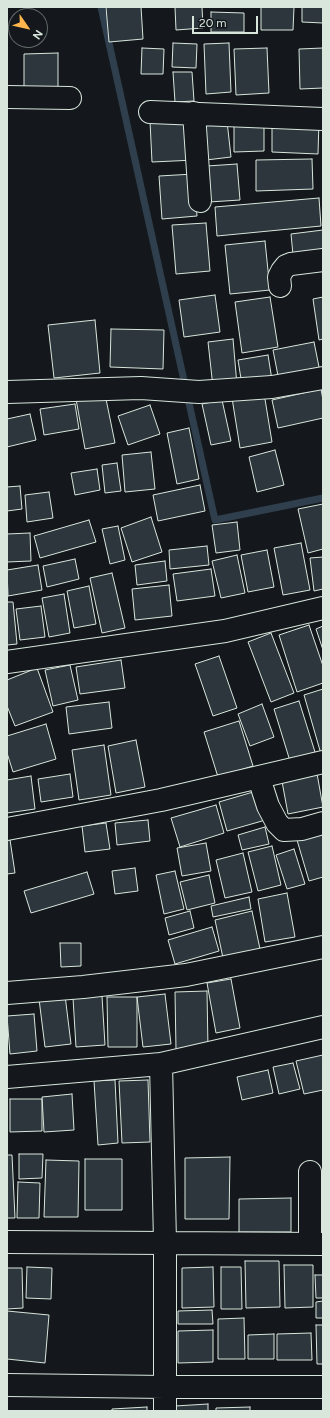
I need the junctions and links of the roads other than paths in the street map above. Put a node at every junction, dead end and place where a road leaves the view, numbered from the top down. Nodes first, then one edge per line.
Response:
1 (7, 97) edge
2 (70, 98) dead end
3 (150, 112) dead end
4 (194, 113) junction
5 (323, 118) edge
6 (200, 201) dead end
7 (323, 260) edge
8 (280, 286) dead end
9 (323, 378) edge
10 (7, 392) edge
11 (323, 608) edge
12 (7, 662) edge
13 (323, 762) edge
14 (258, 778) junction
15 (323, 823) edge
16 (7, 828) edge
17 (323, 947) edge
18 (7, 993) edge
19 (323, 1027) edge
20 (161, 1064) junction
21 (7, 1077) edge
22 (310, 1172) dead end
23 (7, 1242) edge
24 (165, 1242) junction
25 (317, 1244) edge
26 (7, 1385) edge
27 (165, 1387) junction
28 (323, 1387) edge
29 (165, 1411) edge

1 - 2 street
3 - 4 street
4 - 5 street
4 - 6 street
7 - 8 street
9 - 10 street
11 - 12 street
13 - 14 street
14 - 15 street
14 - 16 street
17 - 18 street
19 - 20 street
20 - 21 street
20 - 24 street
22 - 25 street
23 - 24 street
24 - 25 street
24 - 27 street
26 - 27 street
27 - 28 street
27 - 29 street

